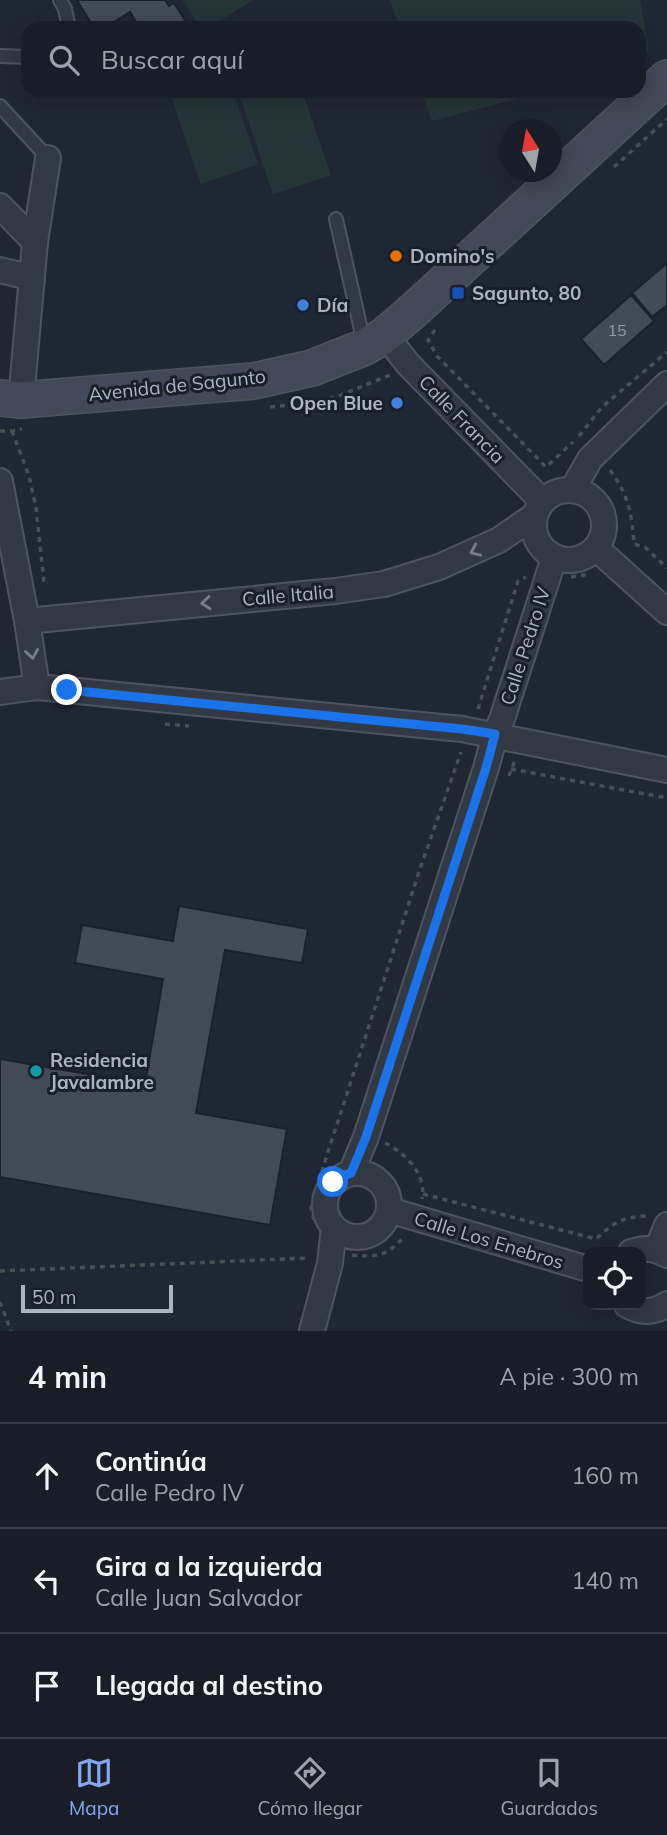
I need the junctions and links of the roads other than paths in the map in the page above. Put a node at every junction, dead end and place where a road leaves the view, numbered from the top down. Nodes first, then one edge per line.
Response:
1 (60, 0) edge
2 (67, 21) edge
3 (0, 56) edge
4 (21, 57) edge
5 (667, 78) edge
6 (646, 97) edge
7 (645, 98) edge
8 (0, 106) edge
9 (48, 158) joint
10 (0, 206) edge
11 (336, 219) dead end
12 (35, 242) junction
13 (0, 270) edge
14 (32, 278) junction
15 (375, 341) junction
16 (667, 384) edge
17 (10, 399) edge
18 (0, 481) edge
19 (573, 489) junction
20 (538, 509) junction
21 (596, 548) junction
22 (554, 558) junction
23 (667, 612) edge
24 (27, 621) junction
25 (37, 687) junction
26 (0, 692) edge
27 (495, 734) junction
28 (667, 770) edge
29 (351, 1173) junction
30 (389, 1210) junction
31 (325, 1228) junction
32 (664, 1239) edge
33 (646, 1248) edge
34 (583, 1268) edge
35 (312, 1331) edge

1 - 2 lane
3 - 4 lane
5 - 6 main road, Avenida de Sagunto
7 - 15 main road, Avenida de Sagunto
8 - 9 lane
9 - 12 street
10 - 12 street
11 - 15 lane
12 - 14 street
13 - 14 street
14 - 17 street
15 - 17 main road, Avenida de Sagunto
15 - 20 street, Calle Francia
16 - 19 street
18 - 24 street
19 - 20 street
19 - 21 street
20 - 22 street
20 -> 24 street, Calle Italia
21 - 22 street
21 - 23 street
22 - 27 street, Calle Pedro IV
24 -> 25 street
25 - 26 street
25 - 27 street
27 - 28 street
27 - 29 street, Calle Pedro IV
29 - 30 street
29 - 31 street
30 - 31 street
30 - 34 street, Calle Los Enebros
31 - 35 street
32 - 33 street

